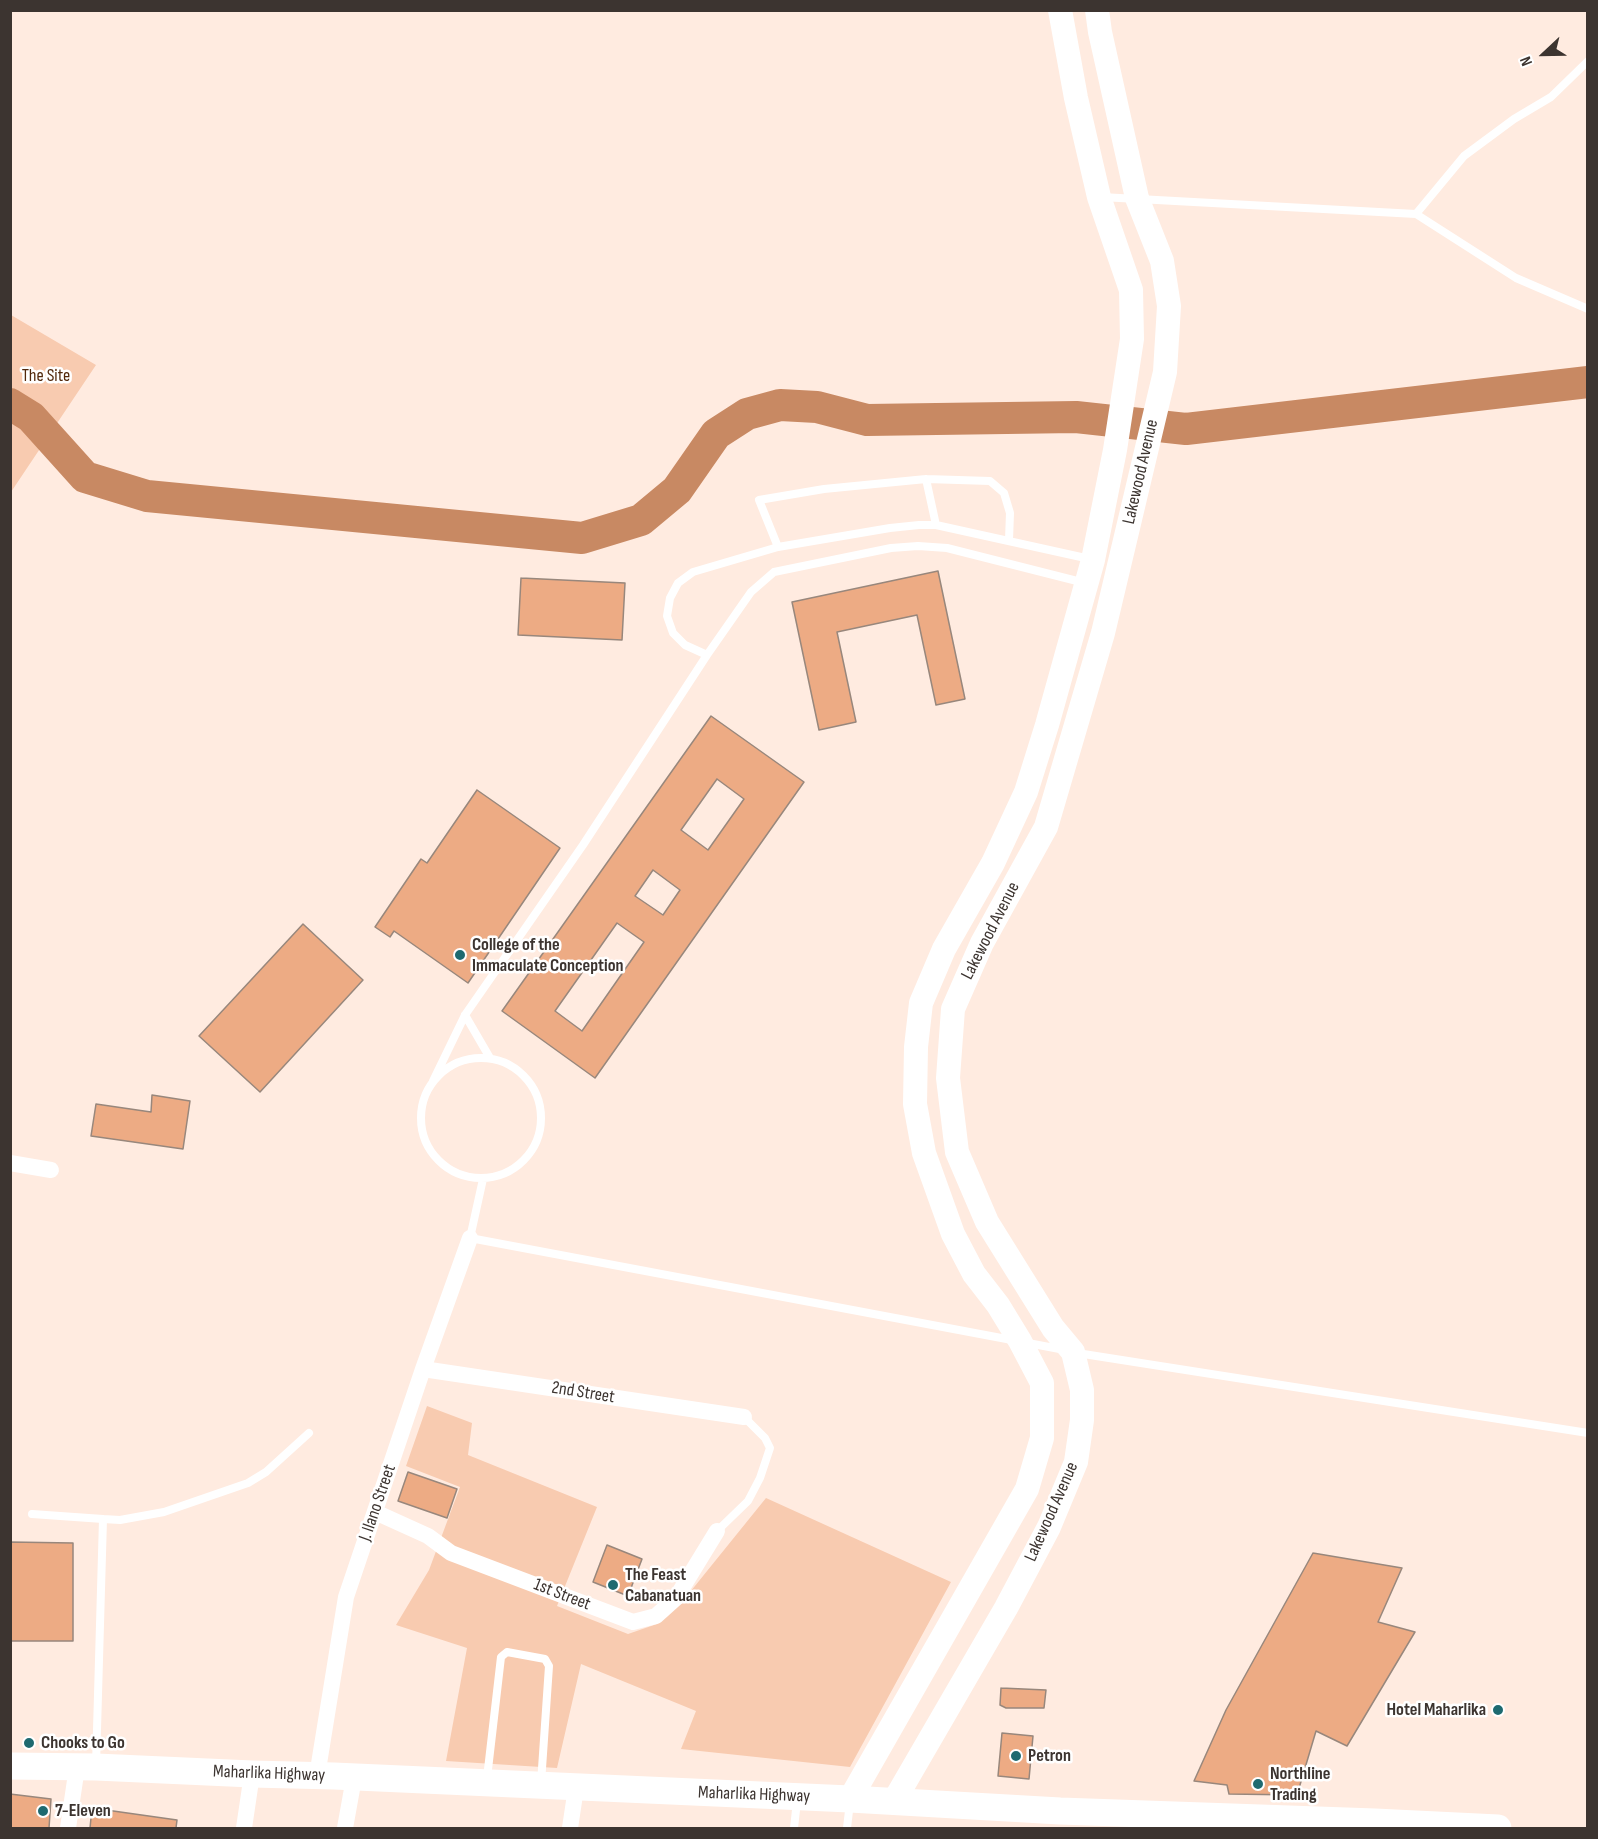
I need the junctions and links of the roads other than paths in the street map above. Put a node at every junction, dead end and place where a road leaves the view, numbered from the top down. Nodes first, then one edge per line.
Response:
1 (1060, 10) edge
2 (1097, 10) edge
3 (1587, 61) edge
4 (1100, 197) junction
5 (1137, 198) junction
6 (1416, 214) junction
7 (1587, 309) edge
8 (926, 479) junction
9 (936, 525) junction
10 (1009, 540) junction
11 (778, 547) junction
12 (1094, 560) junction
13 (1088, 583) junction
14 (707, 656) junction
15 (465, 1015) junction
16 (490, 1058) junction
17 (433, 1081) junction
18 (10, 1163) edge
19 (51, 1170) dead end
20 (483, 1179) junction
21 (470, 1238) junction
22 (1020, 1341) junction
23 (1073, 1352) junction
24 (423, 1369) junction
25 (744, 1417) joint
26 (1587, 1432) edge
27 (309, 1433) dead end
28 (375, 1512) junction
29 (32, 1514) dead end
30 (103, 1519) junction
31 (717, 1531) joint
32 (10, 1766) edge
33 (86, 1767) junction
34 (252, 1774) junction
35 (317, 1776) junction
36 (354, 1778) junction
37 (486, 1784) junction
38 (540, 1786) junction
39 (576, 1788) junction
40 (797, 1797) junction
41 (850, 1799) junction
42 (894, 1801) junction
43 (68, 1828) edge
44 (244, 1828) edge
45 (345, 1828) edge
46 (570, 1828) edge
47 (794, 1828) edge
48 (846, 1828) edge
49 (1498, 1828) edge

1 - 4 main road, Lakewood Avenue
2 - 5 main road, Lakewood Avenue
3 - 6 lane
4 - 5 lane
4 - 12 main road, Lakewood Avenue
5 - 6 lane
5 - 23 main road, Lakewood Avenue
6 - 7 lane
8 - 9 lane
8 - 10 lane
8 - 11 lane
9 - 10 lane
9 - 11 lane
10 - 12 lane
11 - 14 lane
12 - 13 main road, Lakewood Avenue
13 - 14 lane
13 - 22 main road, Lakewood Avenue
14 - 15 lane
15 - 16 lane
15 - 17 lane
16 - 17 lane
16 - 20 lane
17 - 20 lane
18 - 19 street
20 - 21 lane
21 - 22 lane
21 - 24 street, J. Ilano Street
22 - 23 lane
22 - 41 main road, Lakewood Avenue
23 - 26 lane
23 - 42 main road, Lakewood Avenue
24 - 25 street, 2nd Street
24 - 28 street, J. Ilano Street
25 - 31 lane
27 - 30 lane
28 - 31 street, 1st Street
28 - 35 street, J. Ilano Street
29 - 30 lane
30 - 33 lane
32 - 33 main road, Maharlika Highway
33 - 34 main road, Maharlika Highway
33 - 43 street
34 - 35 main road, Maharlika Highway
34 - 44 street
35 - 36 main road, Maharlika Highway
36 - 37 main road, Maharlika Highway
36 - 45 street
37 - 38 main road, Maharlika Highway
37 - 38 lane
38 - 39 main road, Maharlika Highway
39 - 40 main road, Maharlika Highway
39 - 46 street
40 - 41 main road, Maharlika Highway
40 - 47 lane
41 - 42 main road, Maharlika Highway
41 - 48 lane
42 - 49 main road, Maharlika Highway

